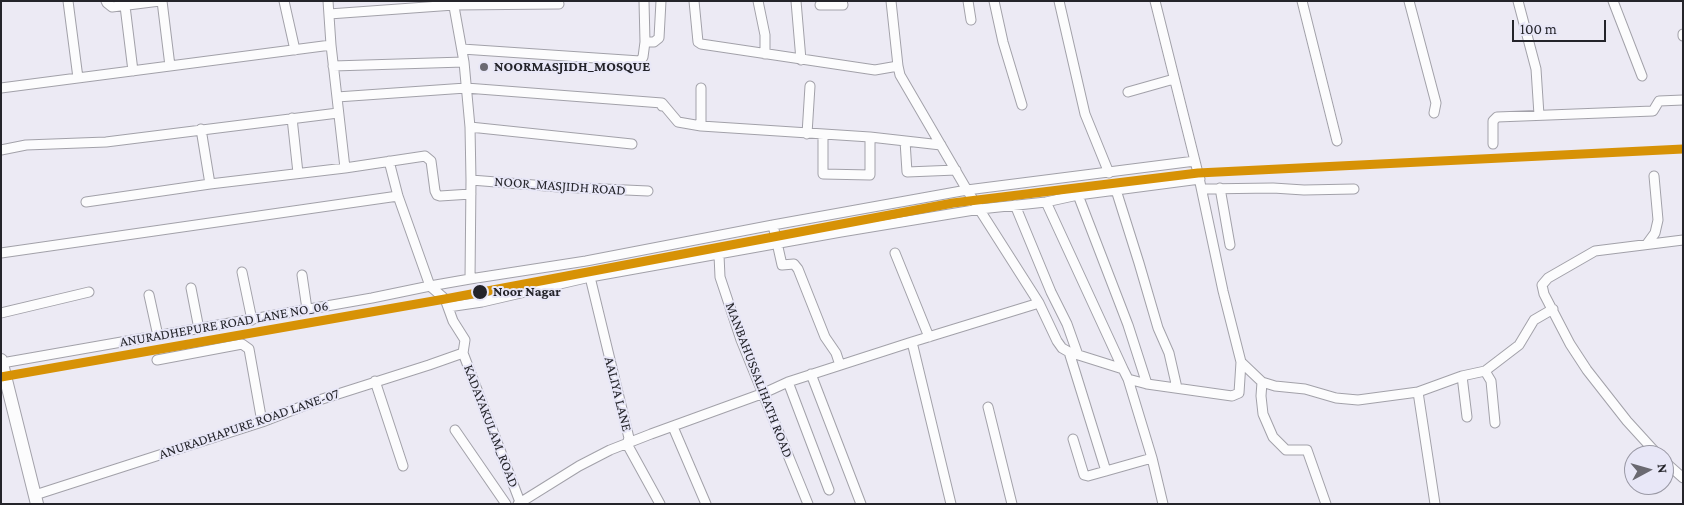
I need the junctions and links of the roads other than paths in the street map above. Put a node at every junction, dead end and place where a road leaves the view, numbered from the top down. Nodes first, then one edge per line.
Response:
1 (68, 1) edge
2 (106, 1) edge
3 (161, 1) edge
4 (284, 1) edge
5 (328, 1) edge
6 (644, 1) edge
7 (661, 1) edge
8 (694, 1) edge
9 (758, 1) edge
10 (796, 1) edge
11 (842, 1) edge
12 (891, 1) edge
13 (968, 1) edge
14 (994, 1) edge
15 (1059, 1) edge
16 (1155, 1) edge
17 (1302, 1) edge
18 (1409, 1) edge
19 (1518, 1) edge
20 (1613, 1) edge
21 (143, 2) edge
22 (453, 3) edge
23 (523, 3) edge
24 (559, 4) dead end
25 (820, 5) dead end
26 (125, 6) junction
27 (329, 14) junction
28 (971, 20) dead end
29 (645, 42) junction
30 (331, 45) junction
31 (462, 49) junction
32 (295, 50) junction
33 (765, 54) junction
34 (801, 60) junction
35 (464, 62) junction
36 (170, 66) junction
37 (333, 66) junction
38 (898, 66) junction
39 (133, 70) junction
40 (1642, 76) dead end
41 (78, 78) junction
42 (1174, 79) junction
43 (810, 86) dead end
44 (1, 88) edge
45 (466, 88) junction
46 (701, 88) dead end
47 (1128, 92) dead end
48 (337, 97) junction
49 (1683, 100) edge
50 (1022, 105) dead end
51 (338, 113) junction
52 (1434, 113) dead end
53 (1539, 115) junction
54 (292, 118) junction
55 (701, 126) junction
56 (470, 127) junction
57 (201, 129) junction
58 (807, 134) junction
59 (823, 135) junction
60 (870, 137) junction
61 (905, 141) junction
62 (1337, 141) dead end
63 (632, 144) dead end
64 (941, 144) junction
65 (1493, 144) dead end
66 (1, 150) edge
67 (389, 161) junction
68 (1196, 161) junction
69 (345, 168) junction
70 (956, 170) junction
71 (298, 173) junction
72 (1109, 173) junction
73 (1654, 176) dead end
74 (1200, 179) junction
75 (471, 180) junction
76 (210, 184) junction
77 (1220, 188) junction
78 (1202, 189) junction
79 (1354, 189) dead end
80 (968, 190) junction
81 (1116, 190) junction
82 (648, 191) dead end
83 (471, 194) junction
84 (1078, 195) junction
85 (398, 196) junction
86 (86, 202) dead end
87 (1046, 202) junction
88 (1015, 205) junction
89 (980, 209) junction
90 (1226, 220) junction
91 (1209, 224) junction
92 (773, 225) junction
93 (1683, 240) edge
94 (1647, 244) junction
95 (778, 245) junction
96 (1230, 245) dead end
97 (1, 253) edge
98 (896, 253) dead end
99 (719, 255) junction
100 (242, 272) dead end
101 (302, 275) dead end
102 (590, 277) junction
103 (470, 279) junction
104 (430, 286) junction
105 (191, 288) dead end
106 (90, 292) dead end
107 (148, 295) dead end
108 (1039, 303) junction
109 (448, 307) junction
110 (307, 309) junction
111 (1553, 309) junction
112 (1, 313) edge
113 (252, 320) junction
114 (199, 329) junction
115 (158, 336) junction
116 (929, 336) junction
117 (912, 342) junction
118 (1069, 352) junction
119 (463, 353) junction
120 (1078, 355) junction
121 (157, 360) dead end
122 (2, 362) edge
123 (1241, 362) junction
124 (840, 365) junction
125 (1122, 369) junction
126 (1485, 371) junction
127 (811, 374) junction
128 (1462, 376) junction
129 (1128, 380) junction
130 (375, 381) junction
131 (788, 382) junction
132 (1262, 382) junction
133 (1147, 384) junction
134 (1177, 388) junction
135 (1418, 392) junction
136 (764, 393) junction
137 (988, 407) dead end
138 (1467, 418) dead end
139 (262, 422) junction
140 (1495, 423) dead end
141 (673, 427) junction
142 (455, 430) dead end
143 (1073, 439) dead end
144 (627, 444) junction
145 (1649, 445) edge
146 (1152, 458) junction
147 (403, 466) dead end
148 (1106, 471) junction
149 (829, 490) dead end
150 (36, 500) edge
151 (519, 503) edge
152 (506, 504) edge
153 (660, 504) edge
154 (706, 504) edge
155 (808, 504) edge
156 (860, 504) edge
157 (951, 504) edge
158 (1012, 504) edge
159 (1163, 504) edge
160 (1326, 504) edge
161 (1435, 504) edge

1 - 41 street
2 - 26 street
3 - 21 street
3 - 36 street
4 - 32 street
5 - 27 street
6 - 29 street
7 - 29 street
8 - 33 street
9 - 33 street
10 - 34 street
11 - 25 street
12 - 38 street
13 - 28 street
14 - 50 street
15 - 72 street
16 - 42 street
17 - 62 street
18 - 52 street
19 - 53 street
20 - 40 street
21 - 26 street
22 - 23 street
22 - 27 street
22 - 31 street
23 - 24 street
26 - 39 street
27 - 30 street
29 - 31 street
30 - 32 street
30 - 37 street
31 - 35 street
32 - 36 street
33 - 34 street
34 - 38 street
35 - 37 street
35 - 45 street
36 - 39 street
37 - 48 street
38 - 64 street
39 - 41 street
41 - 44 street
42 - 47 street
42 - 68 street
43 - 58 street
45 - 48 street
45 - 55 street
45 - 56 street
46 - 55 street
48 - 51 street
49 - 53 street
51 - 54 street
51 - 69 street
53 - 65 street
54 - 57 street
54 - 71 street
55 - 58 street
56 - 63 street
56 - 75 street
57 - 66 street
57 - 76 street
58 - 59 street
59 - 60 street
59 - 60 street
60 - 61 street
61 - 64 street
61 - 70 street
64 - 70 street
67 - 69 street
67 - 83 street
67 - 85 street
68 - 72 street, ANURADHEPURE ROAD LANE NO_06
68 - 74 street
69 - 71 street
70 - 80 street
71 - 76 street
72 - 80 street, ANURADHEPURE ROAD LANE NO_06
73 - 94 street
74 - 78 street
74 - 81 street
75 - 82 street, NOOR_MASJIDH ROAD
75 - 83 street
76 - 86 street
77 - 78 street
77 - 79 street
77 - 90 street
78 - 91 street
80 - 89 street
80 - 92 street, ANURADHEPURE ROAD LANE NO_06
81 - 84 street
81 - 134 street
83 - 103 street
84 - 87 street
84 - 133 street
85 - 97 street
85 - 104 street
87 - 88 street
87 - 125 street
88 - 89 street
88 - 120 street
89 - 95 street
89 - 108 street
90 - 91 street
90 - 96 street
91 - 123 street
92 - 95 street
92 - 103 street, ANURADHEPURE ROAD LANE NO_06
93 - 94 street
94 - 111 street
95 - 99 street
95 - 124 street
98 - 116 street
99 - 102 street
99 - 136 street, MANBAHUSSALIHATH ROAD
100 - 113 street
101 - 110 street
102 - 109 street
102 - 144 street, AALIYA LANE
103 - 104 street, ANURADHEPURE ROAD LANE NO_06
104 - 109 street, KADAYAKULAM_ROAD
104 - 110 street, ANURADHEPURE ROAD LANE NO_06
105 - 114 street
106 - 112 street
107 - 115 street
108 - 116 street
108 - 118 street
109 - 119 street, KADAYAKULAM_ROAD
110 - 113 street, ANURADHEPURE ROAD LANE NO_06
111 - 126 street
111 - 145 street
113 - 114 street, ANURADHEPURE ROAD LANE NO_06
114 - 115 street, ANURADHEPURE ROAD LANE NO_06
115 - 122 street, ANURADHEPURE ROAD LANE NO_06
116 - 117 street
117 - 124 street
117 - 157 street
118 - 120 street
118 - 148 street
119 - 130 street, ANURADHAPURE ROAD LANE-07
119 - 151 street, KADAYAKULAM_ROAD
120 - 125 street
121 - 139 street
122 - 150 highway
123 - 132 street
123 - 134 street
124 - 127 street
125 - 129 street
126 - 128 street
126 - 140 street
127 - 131 street
127 - 156 street
128 - 135 street
128 - 138 street
129 - 133 street
129 - 146 street
130 - 139 street, ANURADHAPURE ROAD LANE-07
130 - 147 street
131 - 136 street
131 - 149 street
132 - 135 street
132 - 160 street
133 - 134 street
135 - 161 street
136 - 141 street
136 - 155 street, MANBAHUSSALIHATH ROAD
137 - 158 street
139 - 150 street, ANURADHAPURE ROAD LANE-07
141 - 144 street
141 - 154 street
142 - 152 street
143 - 148 street
144 - 151 street
144 - 153 street, AALIYA LANE
146 - 148 street
146 - 159 street

